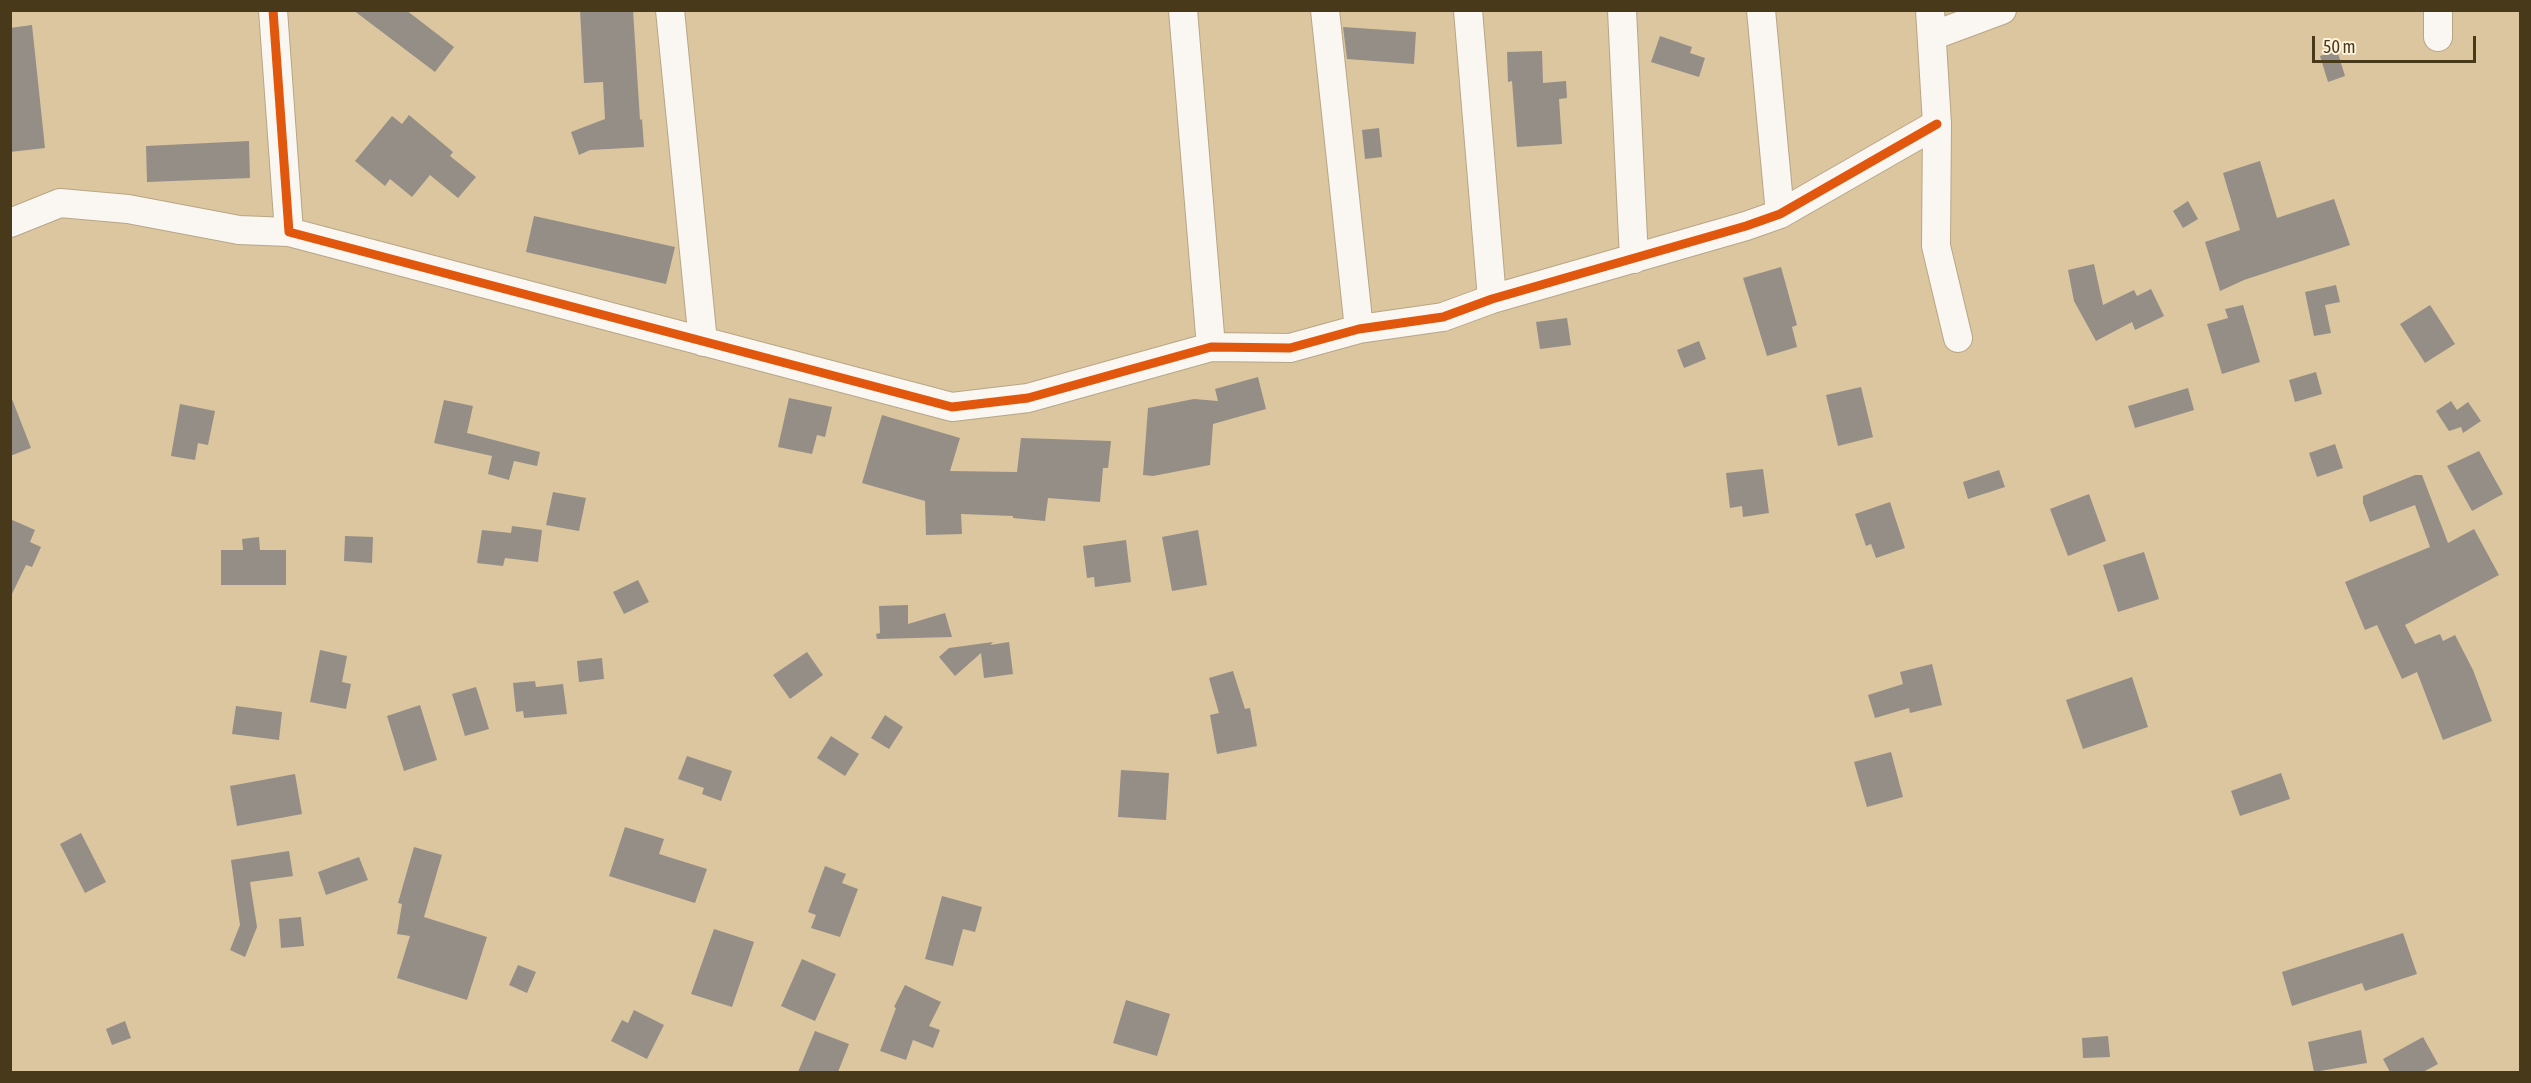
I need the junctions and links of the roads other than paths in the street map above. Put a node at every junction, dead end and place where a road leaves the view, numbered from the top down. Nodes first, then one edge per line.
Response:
1 (273, 10) edge
2 (670, 10) edge
3 (1183, 10) edge
4 (1325, 10) edge
5 (1468, 10) edge
6 (1622, 10) edge
7 (1761, 10) edge
8 (2002, 10) edge
9 (1931, 23) edge
10 (1937, 124) junction
11 (1780, 214) junction
12 (10, 223) edge
13 (289, 232) junction
14 (1634, 259) junction
15 (1492, 299) junction
16 (1359, 329) junction
17 (1958, 338) dead end
18 (703, 342) junction
19 (1211, 347) junction

1 - 13 street
2 - 18 street
3 - 19 street
4 - 16 street
5 - 15 street
6 - 14 street
7 - 11 street
8 - 9 street
9 - 10 street
10 - 11 street
10 - 17 street
11 - 14 street
12 - 13 street
13 - 18 street
14 - 15 street
15 - 16 street
16 - 19 street
18 - 19 street

